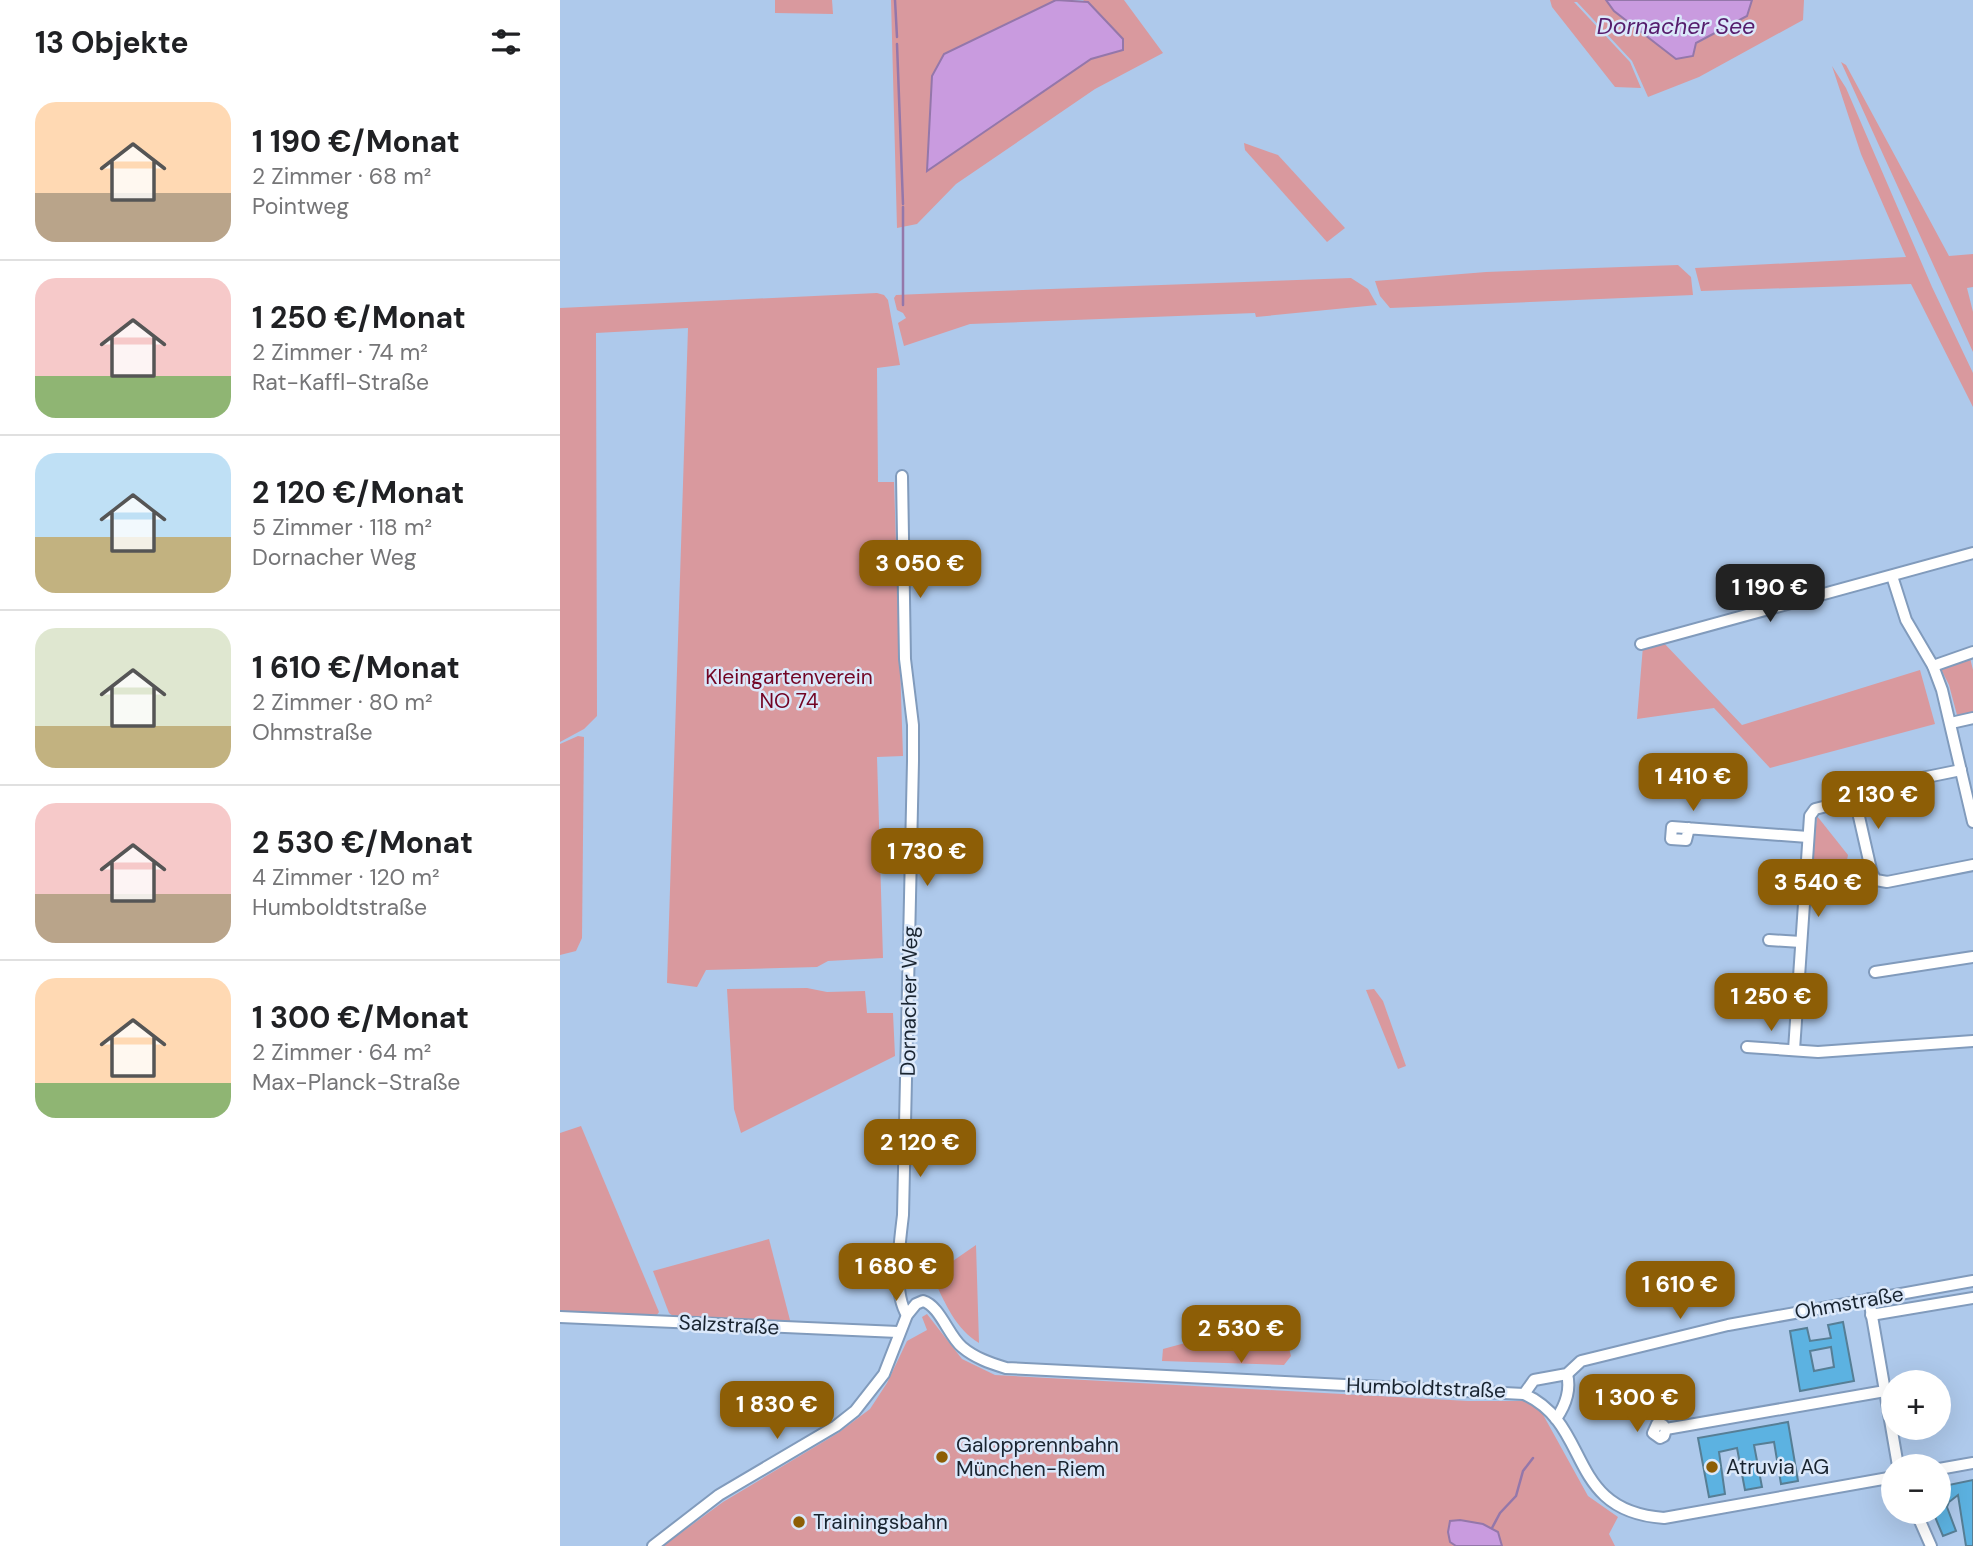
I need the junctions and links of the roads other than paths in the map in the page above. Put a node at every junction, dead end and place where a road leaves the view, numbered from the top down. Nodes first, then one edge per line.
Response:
1 (902, 476) dead end
2 (1973, 553) edge
3 (1892, 576) junction
4 (1641, 644) dead end
5 (1973, 652) edge
6 (1933, 666) junction
7 (1973, 718) edge
8 (1951, 723) junction
9 (1961, 770) junction
10 (1855, 799) junction
11 (1973, 822) edge
12 (1689, 828) dead end
13 (1808, 837) junction
14 (1973, 865) edge
15 (1769, 940) dead end
16 (1801, 942) junction
17 (1973, 957) edge
18 (1875, 972) dead end
19 (1973, 1041) edge
20 (1748, 1048) dead end
21 (1794, 1050) junction
22 (1973, 1281) edge
23 (1973, 1298) edge
24 (1869, 1299) junction
25 (907, 1314) junction
26 (1871, 1315) junction
27 (560, 1317) edge
28 (898, 1332) junction
29 (1881, 1370) edge
30 (1567, 1374) junction
31 (1881, 1392) edge
32 (1524, 1394) junction
33 (1556, 1419) junction
34 (1666, 1429) dead end
35 (1973, 1463) edge
36 (1951, 1467) edge
37 (1881, 1479) edge
38 (1921, 1524) edge
39 (653, 1546) edge
40 (1931, 1546) edge

1 - 25 street, Dornacher Weg
2 - 3 street
3 - 4 street
3 - 6 street
5 - 6 street
6 - 8 street
7 - 8 street
8 - 9 street
9 - 10 street
9 - 11 street
10 - 13 street
10 - 14 street
12 - 13 street
13 - 16 street
15 - 16 street
16 - 21 street
17 - 18 street
19 - 21 street
20 - 21 street
22 - 24 street, Ohmstraße
23 - 26 street
24 - 26 street
24 - 30 street, Ohmstraße
25 - 28 street
25 - 32 street, Humboldtstraße
26 - 29 street
27 - 28 street, Salzstraße
28 - 39 street
30 - 32 street, Ohmstraße
30 - 33 street
31 - 34 street
32 - 33 street, Humboldtstraße
33 - 37 street, Humboldtstraße
35 - 36 street
38 - 40 street

